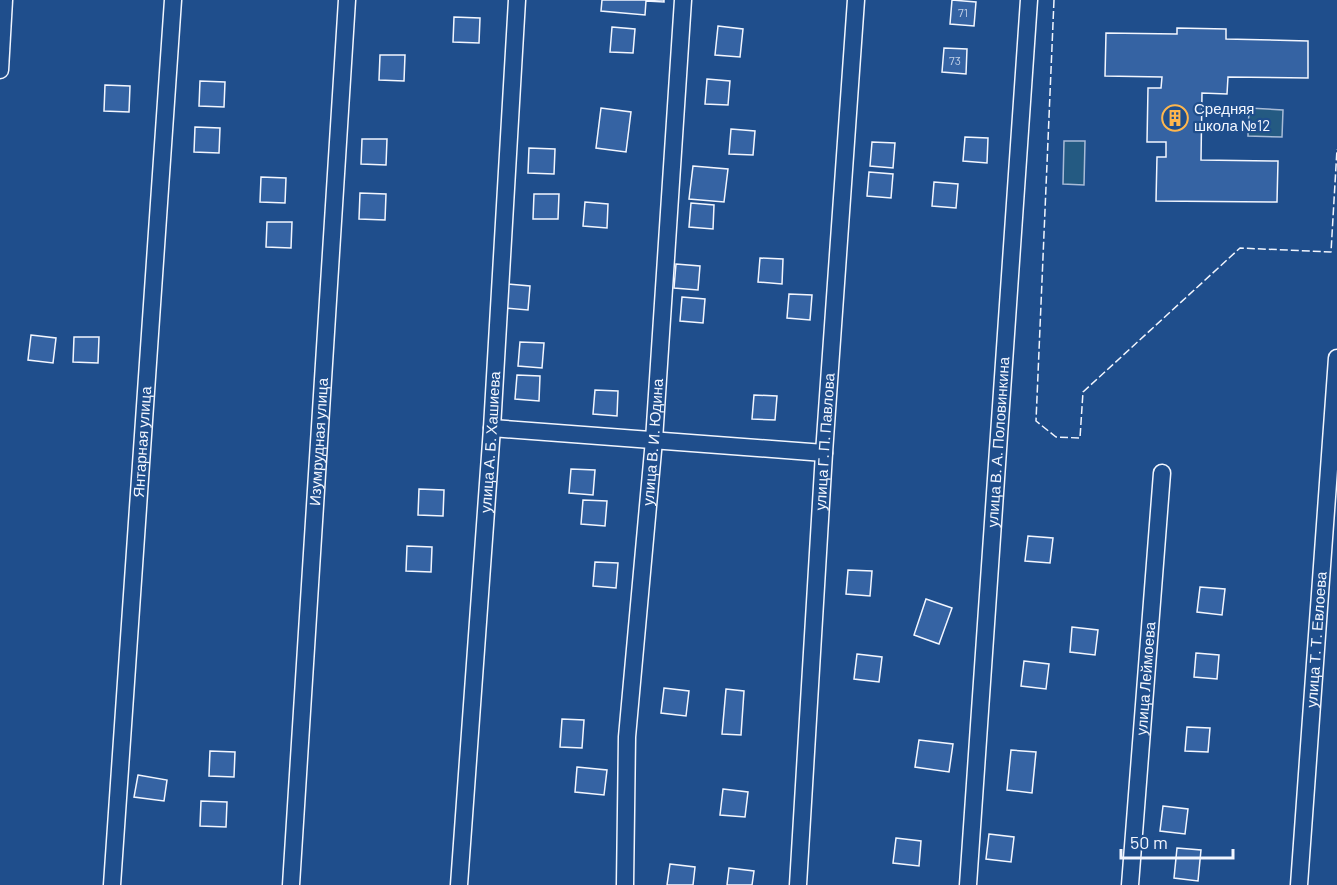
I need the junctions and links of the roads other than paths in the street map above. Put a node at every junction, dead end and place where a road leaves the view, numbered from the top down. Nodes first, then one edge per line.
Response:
1 (4, 0) edge
2 (173, 0) edge
3 (347, 0) edge
4 (517, 0) edge
5 (683, 0) edge
6 (856, 0) edge
7 (1029, 0) edge
8 (0, 70) edge
9 (1337, 358) edge
10 (492, 428) junction
11 (654, 440) junction
12 (824, 453) junction
13 (1162, 473) dead end
14 (112, 885) edge
15 (291, 885) edge
16 (459, 885) edge
17 (625, 885) edge
18 (798, 885) edge
19 (968, 885) edge
20 (1131, 885) edge
21 (1299, 885) edge

1 - 8 street
2 - 14 street, Янтарная улица
3 - 15 street, Изумрудная улица
4 - 10 street, улица А. Б. Хашиева
5 - 11 street, улица В. И. Юдина
6 - 12 street, улица Г. П. Павлова
7 - 19 street, улица В. А. Половинкина
9 - 21 street, улица Т. Т. Евлоева
10 - 11 street
10 - 16 street, улица А. Б. Хашиева
11 - 12 street
11 - 17 street, улица В. И. Юдина
12 - 18 street, улица Г. П. Павлова
13 - 20 street, улица Леймоева

